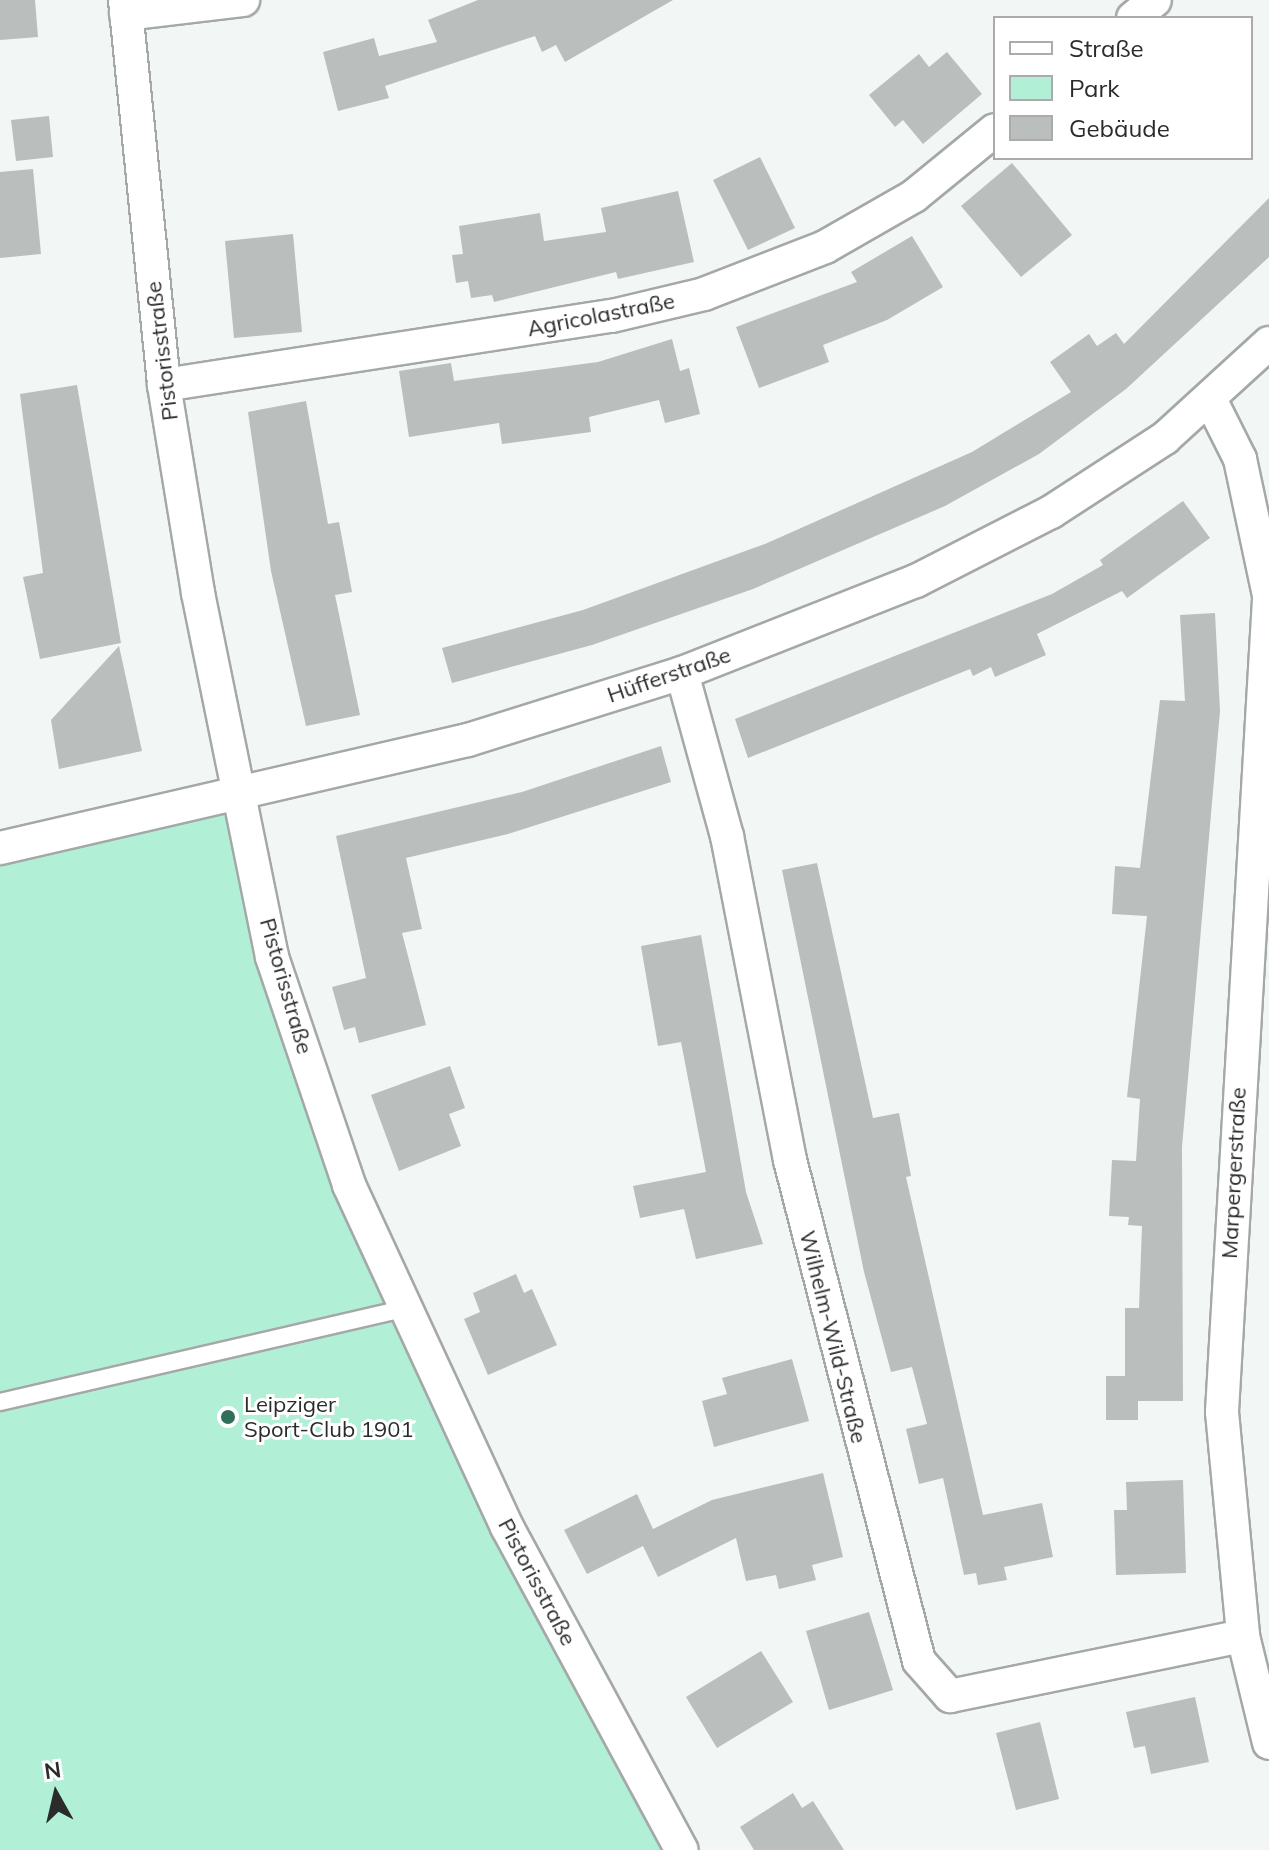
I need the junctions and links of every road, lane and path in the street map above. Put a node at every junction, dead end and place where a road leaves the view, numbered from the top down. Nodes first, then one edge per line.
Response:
1 (243, 0) edge
2 (1155, 0) edge
3 (126, 7) edge
4 (1135, 16) edge
5 (993, 132) edge
6 (1269, 343) edge
7 (164, 385) junction
8 (1211, 401) junction
9 (1269, 597) edge
10 (682, 673) junction
11 (243, 797) junction
12 (0, 848) edge
13 (406, 1308) junction
14 (0, 1402) edge
15 (1243, 1636) junction
16 (1269, 1743) edge
17 (671, 1845) edge

1 - 3 street
2 - 4 street
3 - 7 street, Pistorisstraße
5 - 7 street, Agricolastraße
6 - 8 street, Hüfferstraße
7 - 11 street, Pistorisstraße
8 - 9 street, Marpergerstraße
8 - 10 street, Hüfferstraße
9 - 15 street, Marpergerstraße
10 - 11 street, Hüfferstraße
10 - 15 street, Wilhelm-Wild-Straße
11 - 12 street, Hüfferstraße
11 - 13 street, Pistorisstraße
13 - 14 lane
13 - 17 street, Pistorisstraße
15 - 16 street, Marpergerstraße

